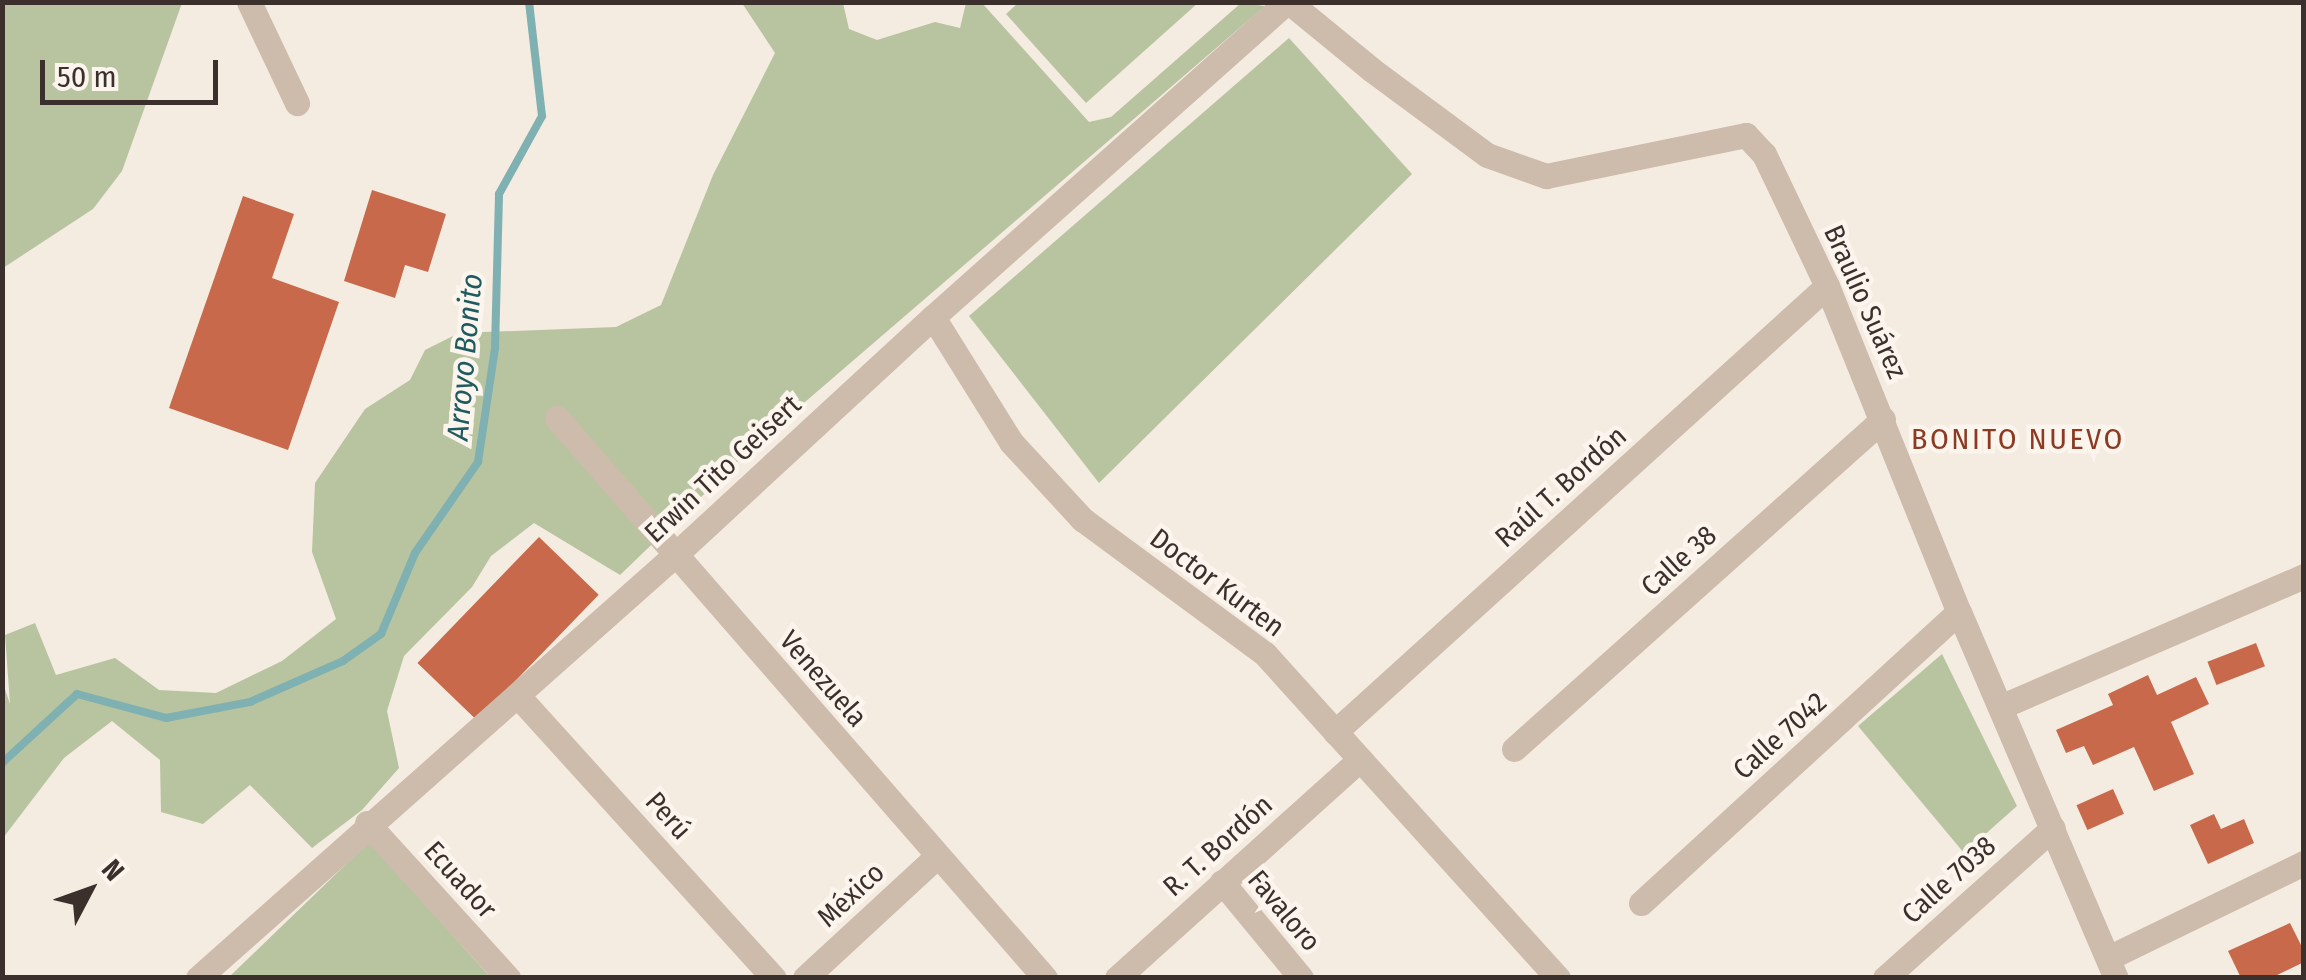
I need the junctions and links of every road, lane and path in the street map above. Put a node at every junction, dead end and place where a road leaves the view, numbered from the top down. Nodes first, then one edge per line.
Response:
1 (249, 2) edge
2 (1288, 2) edge
3 (297, 103) dead end
4 (1828, 286) junction
5 (933, 317) junction
6 (557, 418) dead end
7 (1883, 418) junction
8 (676, 554) junction
9 (2304, 576) edge
10 (1959, 612) junction
11 (518, 695) junction
12 (2000, 707) junction
13 (1336, 732) junction
14 (1514, 749) dead end
15 (1360, 759) junction
16 (367, 823) junction
17 (2053, 828) junction
18 (937, 856) junction
19 (2304, 863) edge
20 (1222, 882) junction
21 (1641, 903) dead end
22 (2112, 968) edge
23 (198, 978) edge
24 (508, 978) edge
25 (774, 978) edge
26 (805, 978) edge
27 (1046, 978) edge
28 (1117, 978) edge
29 (1301, 978) edge
30 (1558, 978) edge
31 (1884, 978) edge

1 - 3 street
2 - 4 street, Braulio Suárez
2 - 5 street, Erwin Tito Geisert
4 - 7 street, Braulio Suárez
4 - 13 street, Raúl T. Bordón
5 - 8 street, Erwin Tito Geisert
5 - 13 street, Doctor Kurten
6 - 8 street, Venezuela
7 - 10 street, Braulio Suárez
7 - 14 street, Calle 38
8 - 11 street, Erwin Tito Geisert
8 - 18 street, Venezuela
9 - 12 street
10 - 12 street, Braulio Suárez
10 - 21 street, Calle 7042
11 - 16 street, Erwin Tito Geisert
11 - 25 street, Perú
12 - 17 street, Braulio Suárez
13 - 15 street, Doctor Kurten
15 - 20 street, R. T. Bordón
15 - 30 street, Doctor Kurten
16 - 23 street, Erwin Tito Geisert
16 - 24 street, Ecuador
17 - 22 street, Braulio Suárez
17 - 31 street, Calle 7038
18 - 26 street, México
18 - 27 street, Venezuela
19 - 22 street
20 - 28 street, R. T. Bordón
20 - 29 street, Favaloro

